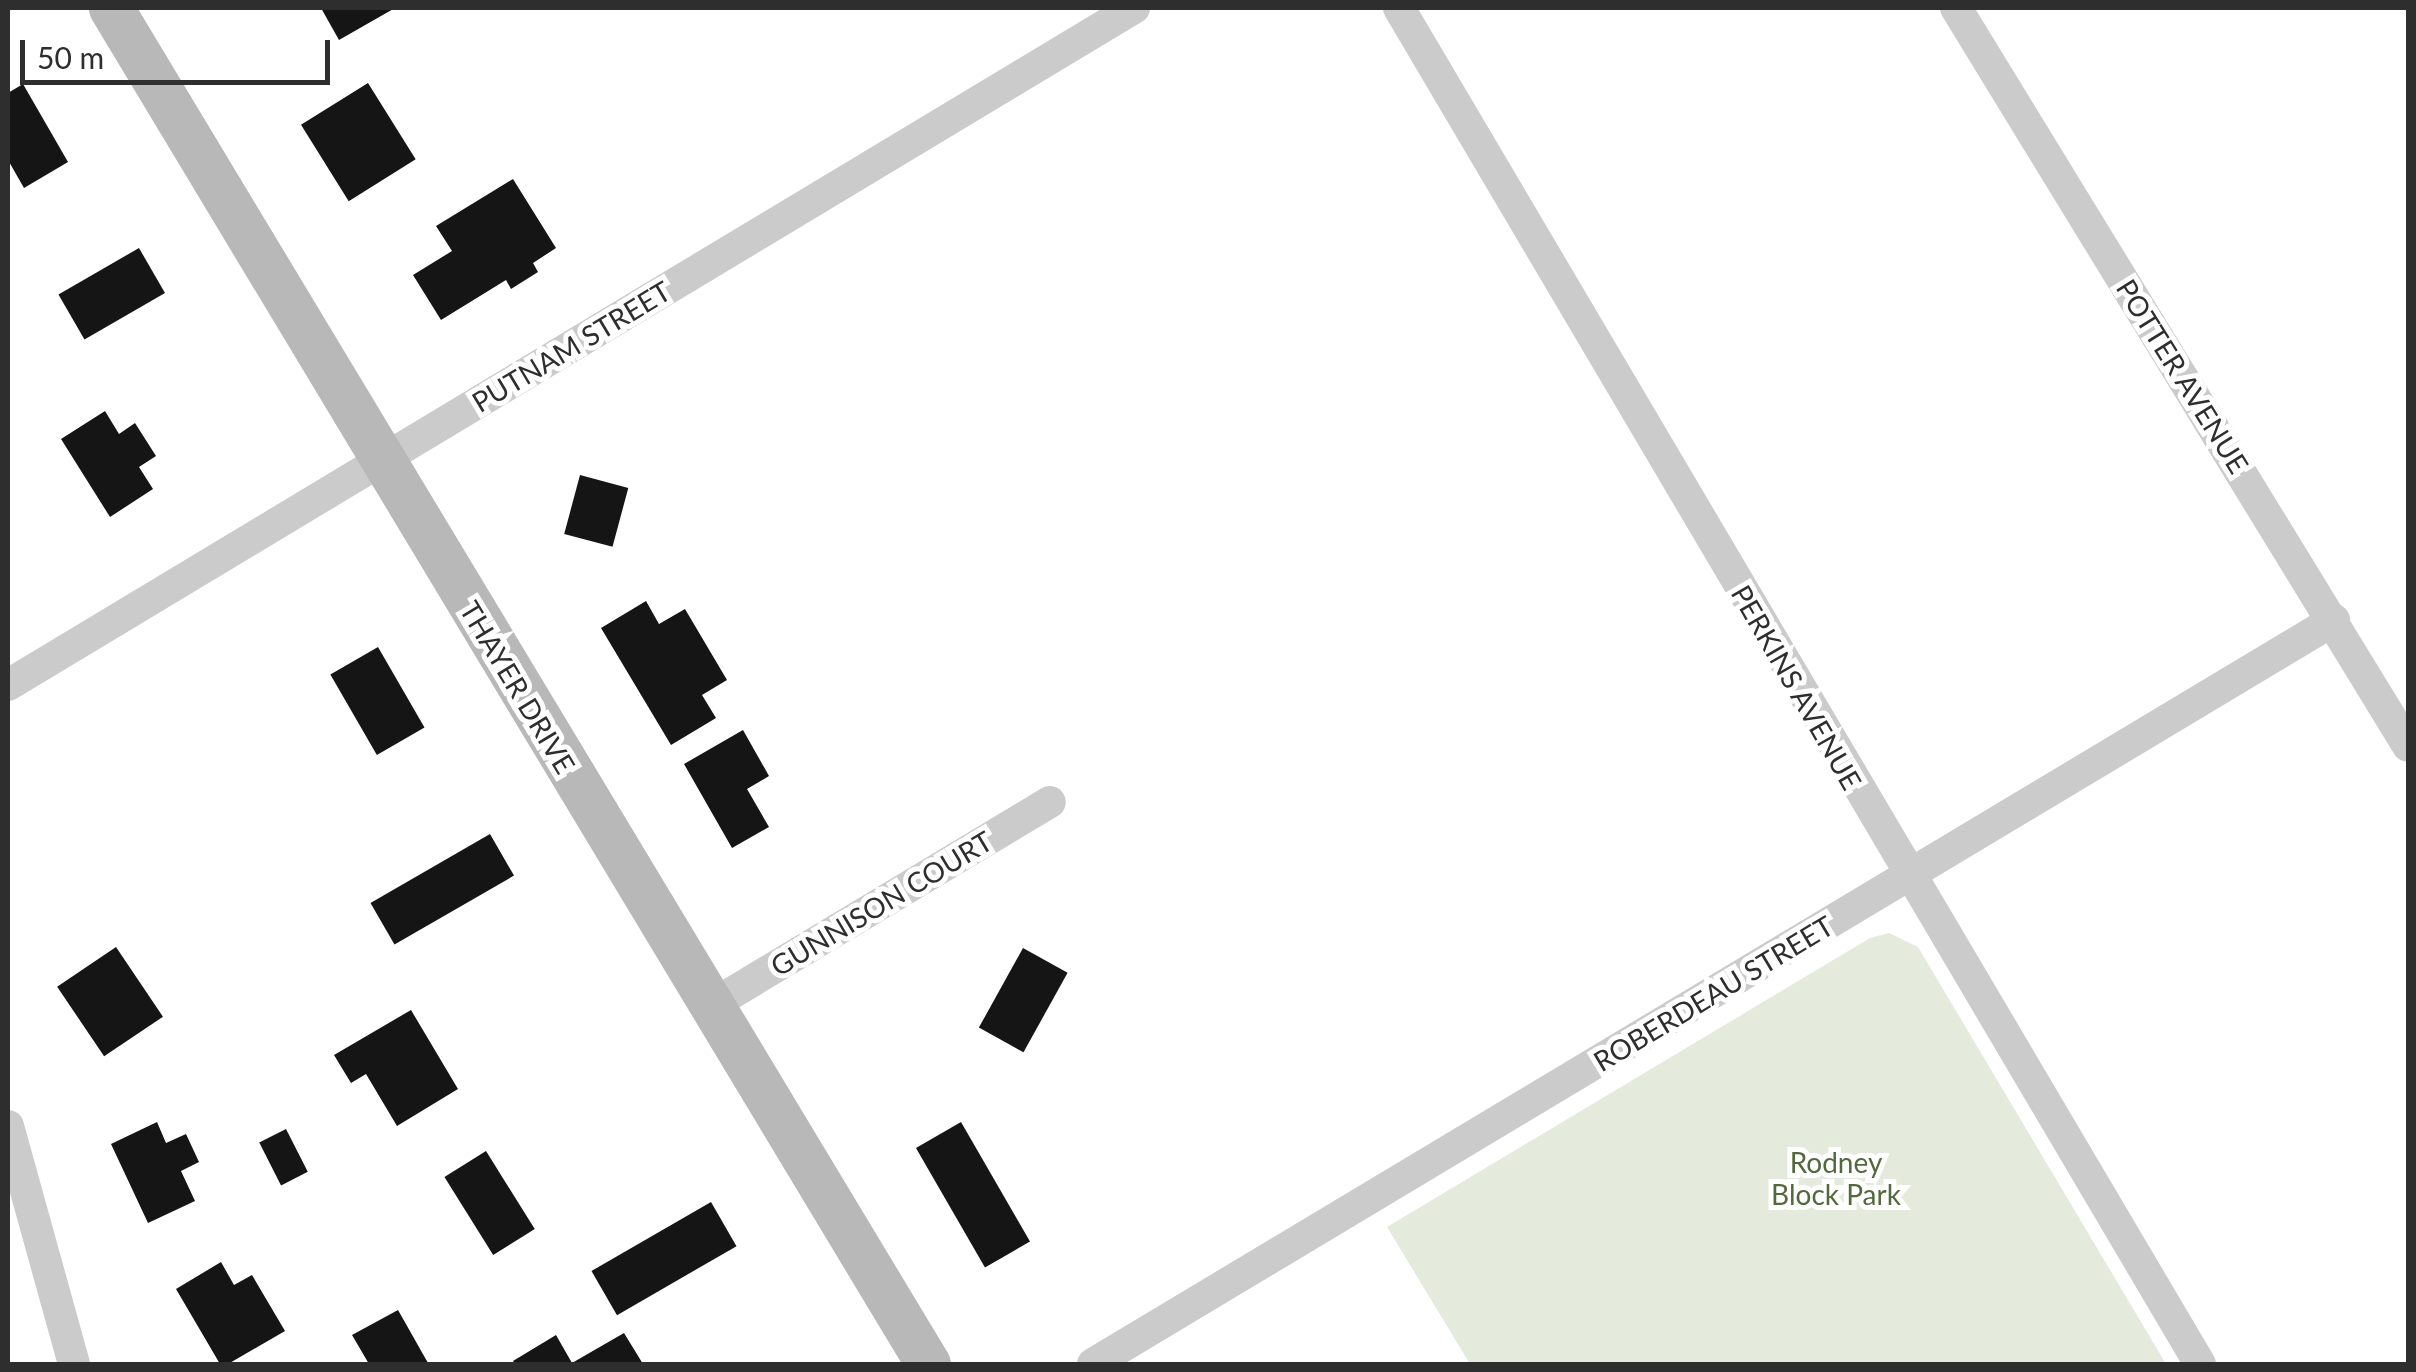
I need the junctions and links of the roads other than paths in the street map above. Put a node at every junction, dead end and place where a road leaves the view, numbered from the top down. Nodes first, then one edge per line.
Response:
1 (114, 8) edge
2 (1134, 8) edge
3 (1399, 8) edge
4 (1956, 8) edge
5 (380, 460) junction
6 (2334, 620) junction
7 (8, 685) edge
8 (2408, 746) edge
9 (1050, 802) dead end
10 (1909, 875) junction
11 (712, 1004) junction
12 (8, 1126) edge
13 (74, 1364) edge
14 (928, 1364) edge
15 (1092, 1364) edge
16 (2200, 1364) edge

1 - 5 street, THAYER DRIVE
2 - 5 street, PUTNAM STREET
3 - 10 street, PERKINS AVENUE
4 - 6 street, POTTER AVENUE
5 - 7 street, PUTNAM STREET
5 - 11 street, THAYER DRIVE
6 - 8 street, POTTER AVENUE
6 - 10 street, ROBERDEAU STREET
9 - 11 street, GUNNISON COURT
10 - 15 street, ROBERDEAU STREET
10 - 16 street, PERKINS AVENUE
11 - 14 street, THAYER DRIVE
12 - 13 street

